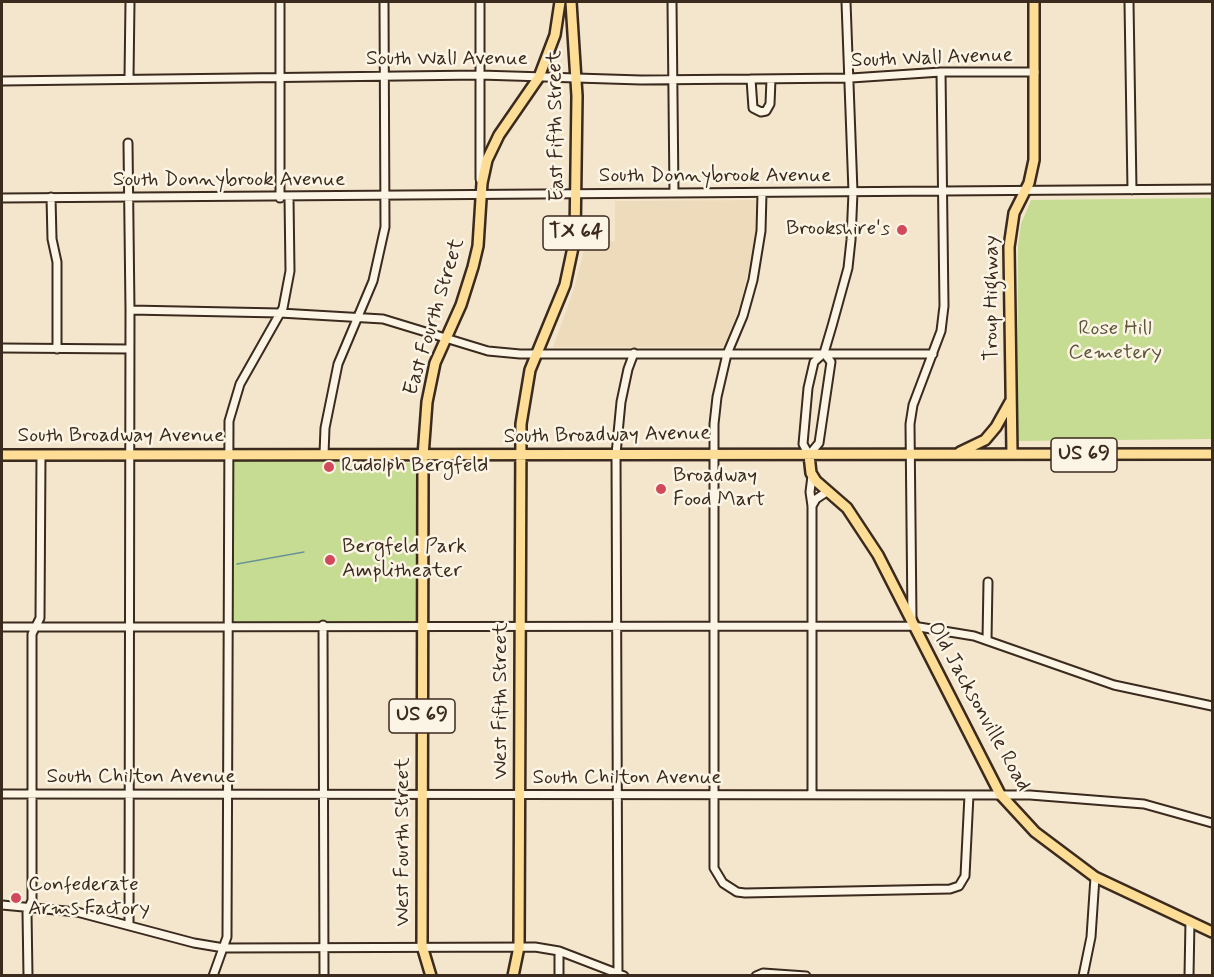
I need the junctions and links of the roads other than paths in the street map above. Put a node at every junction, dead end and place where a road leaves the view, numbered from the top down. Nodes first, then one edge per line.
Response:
1 (130, 2) edge
2 (280, 2) edge
3 (384, 2) edge
4 (480, 2) edge
5 (560, 2) edge
6 (571, 2) edge
7 (672, 2) edge
8 (846, 2) edge
9 (1034, 2) edge
10 (1129, 2) edge
11 (941, 72) junction
12 (1035, 72) junction
13 (480, 75) junction
14 (384, 76) junction
15 (279, 77) junction
16 (539, 77) junction
17 (129, 78) junction
18 (577, 78) junction
19 (850, 78) junction
20 (752, 79) junction
21 (771, 79) junction
22 (672, 80) junction
23 (2, 81) edge
24 (128, 143) dead end
25 (1212, 189) edge
26 (1024, 190) junction
27 (1132, 190) junction
28 (942, 191) junction
29 (853, 192) junction
30 (481, 193) junction
31 (674, 193) junction
32 (762, 193) junction
33 (578, 195) junction
34 (385, 196) junction
35 (129, 197) junction
36 (2, 198) edge
37 (51, 198) junction
38 (280, 198) junction
39 (290, 198) junction
40 (130, 310) junction
41 (280, 313) junction
42 (356, 317) junction
43 (445, 337) junction
44 (2, 348) edge
45 (129, 348) junction
46 (57, 349) junction
47 (634, 353) junction
48 (824, 353) junction
49 (727, 354) junction
50 (933, 354) junction
51 (536, 355) junction
52 (1011, 400) junction
53 (714, 453) junction
54 (324, 454) junction
55 (616, 454) junction
56 (1012, 454) junction
57 (1212, 454) edge
58 (2, 455) edge
59 (41, 455) junction
60 (809, 455) junction
61 (910, 455) junction
62 (955, 455) junction
63 (130, 456) junction
64 (227, 456) junction
65 (423, 456) junction
66 (520, 456) junction
67 (812, 476) junction
68 (828, 491) junction
69 (812, 506) junction
70 (988, 582) dead end
71 (910, 584) junction
72 (899, 598) junction
73 (36, 626) junction
74 (129, 626) junction
75 (227, 626) junction
76 (323, 626) junction
77 (913, 626) junction
78 (2, 627) edge
79 (520, 627) junction
80 (617, 627) junction
81 (715, 627) junction
82 (422, 628) junction
83 (813, 628) junction
84 (987, 640) junction
85 (1212, 706) edge
86 (2, 794) edge
87 (1000, 794) junction
88 (32, 795) junction
89 (128, 795) junction
90 (228, 795) junction
91 (324, 795) junction
92 (422, 795) junction
93 (519, 795) junction
94 (617, 795) junction
95 (716, 795) junction
96 (812, 795) junction
97 (969, 795) junction
98 (1212, 823) edge
99 (1095, 876) junction
100 (2, 905) edge
101 (29, 907) junction
102 (1190, 921) junction
103 (129, 923) junction
104 (1212, 932) edge
105 (422, 946) junction
106 (519, 947) junction
107 (224, 948) junction
108 (324, 948) junction
109 (559, 951) junction
110 (28, 975) edge
111 (213, 975) edge
112 (324, 975) edge
113 (431, 975) edge
114 (513, 975) edge
115 (559, 975) edge
116 (620, 975) edge
117 (756, 975) edge
118 (806, 975) edge
119 (1083, 975) edge
120 (1189, 975) edge

1 - 17 street
2 - 15 street
3 - 14 street
4 - 13 street, East Fourth Street
5 - 16 main road, East Fifth Street
6 - 18 main road, East Fifth Street / TX 64
7 - 22 street
8 - 19 street
9 - 12 main road, Troup Highway
10 - 27 street
11 - 12 street, South Wall Avenue
11 - 19 street, South Wall Avenue
11 - 28 street
12 - 26 main road, Troup Highway
13 - 14 street, South Wall Avenue
13 - 16 street, South Wall Avenue
13 - 30 street, East Fourth Street
14 - 15 street, South Wall Avenue
14 - 34 street
15 - 17 street, South Wall Avenue
15 - 38 street
16 - 18 street, South Wall Avenue
16 - 30 main road, East Fourth Street
17 - 23 street, South Wall Avenue
18 - 22 street, South Wall Avenue
18 - 33 main road, East Fifth Street / TX 64
19 - 21 street, South Wall Avenue
19 - 29 street
20 - 21 street, South Wall Avenue
20 - 21 street
20 - 22 street, South Wall Avenue
22 - 31 street
24 - 35 street
25 - 27 street, South Donnybrook Avenue
26 - 27 street, South Donnybrook Avenue
26 - 28 street, South Donnybrook Avenue
26 - 52 main road, Troup Highway
28 - 29 street, South Donnybrook Avenue
28 - 50 street
29 - 32 street, South Donnybrook Avenue
29 - 48 street
30 - 33 street, South Donnybrook Avenue
30 - 34 street, South Donnybrook Avenue
30 - 43 main road, East Fourth Street
31 - 32 street, South Donnybrook Avenue
31 - 33 street, South Donnybrook Avenue
32 - 49 street
33 - 51 main road, East Fifth Street / TX 64
34 - 39 street, South Donnybrook Avenue
34 - 42 street
35 - 37 street, South Donnybrook Avenue
35 - 38 street, South Donnybrook Avenue
35 - 40 street
36 - 37 street, South Donnybrook Avenue
37 - 46 street
38 - 39 street, South Donnybrook Avenue
39 - 41 street
40 - 41 street
40 - 45 street
41 - 42 street
41 - 64 street
42 - 43 street
42 - 54 street
43 - 51 street
43 - 65 main road, East Fourth Street
44 - 46 street
45 - 46 street
45 - 63 street
47 - 49 street
47 - 51 street
47 - 55 street
48 - 49 street
48 - 50 street
48 - 60 street
48 - 60 street
49 - 53 street
50 - 61 street
51 - 66 main road, East Fifth Street / TX 64
52 - 56 main road, Troup Highway
52 - 62 main road
53 - 55 main road, South Broadway Avenue / US 69
53 - 60 main road, South Broadway Avenue / US 69
53 - 81 street
54 - 64 main road, South Broadway Avenue
54 - 65 main road, South Broadway Avenue
55 - 66 main road, South Broadway Avenue / US 69
55 - 80 street
56 - 57 main road, South Broadway Avenue / US 69
56 - 62 main road, South Broadway Avenue / US 69
58 - 59 main road, South Broadway Avenue
59 - 63 main road, South Broadway Avenue
59 - 73 street
60 - 61 main road, South Broadway Avenue / US 69
60 - 67 main road
61 - 62 main road, South Broadway Avenue / US 69
61 - 71 street
63 - 64 main road, South Broadway Avenue
63 - 74 street
64 - 75 street
65 - 66 main road, South Broadway Avenue / US 69
65 - 82 main road, West Fourth Street / US 69
66 - 79 main road, West Fifth Street
67 - 68 main road, Old Jacksonville Road
67 - 69 street
68 - 69 street
68 - 72 main road, Old Jacksonville Road
69 - 83 street
70 - 84 street
71 - 72 street
71 - 77 street
72 - 77 main road, Old Jacksonville Road
73 - 74 street
73 - 78 street
73 - 88 street
74 - 75 street
74 - 89 street
75 - 76 street
75 - 90 street
76 - 82 street
76 - 91 street
77 - 83 street
77 - 84 street
77 - 87 main road, Old Jacksonville Road
79 - 80 street
79 - 82 street
79 - 93 main road, West Fifth Street
80 - 81 street
80 - 94 street
81 - 83 street
81 - 95 street
82 - 92 main road, West Fourth Street / US 69
83 - 96 street
84 - 85 street
86 - 88 street, South Chilton Avenue
87 - 97 street, South Chilton Avenue
87 - 98 street, South Chilton Avenue
87 - 99 main road, Old Jacksonville Road
88 - 89 street, South Chilton Avenue
88 - 101 street
89 - 90 street, South Chilton Avenue
89 - 103 street
90 - 91 street, South Chilton Avenue
90 - 107 street
91 - 92 street, South Chilton Avenue
91 - 108 street
92 - 93 street, South Chilton Avenue
92 - 105 main road, West Fourth Street / US 69
93 - 94 street, South Chilton Avenue
93 - 106 main road, West Fifth Street
94 - 95 street, South Chilton Avenue
94 - 116 street
95 - 96 street, South Chilton Avenue
95 - 97 street
96 - 97 street, South Chilton Avenue
99 - 102 main road, Old Jacksonville Road
99 - 119 street
100 - 101 street
101 - 103 street
101 - 110 street
102 - 104 main road, Old Jacksonville Road
102 - 120 street
103 - 107 street
105 - 106 street
105 - 108 street
105 - 113 main road, West Fourth Street / US 69
106 - 109 street
106 - 114 main road, West Fifth Street
107 - 108 street
107 - 111 street
108 - 112 street
109 - 115 street
109 - 116 street
117 - 118 street

